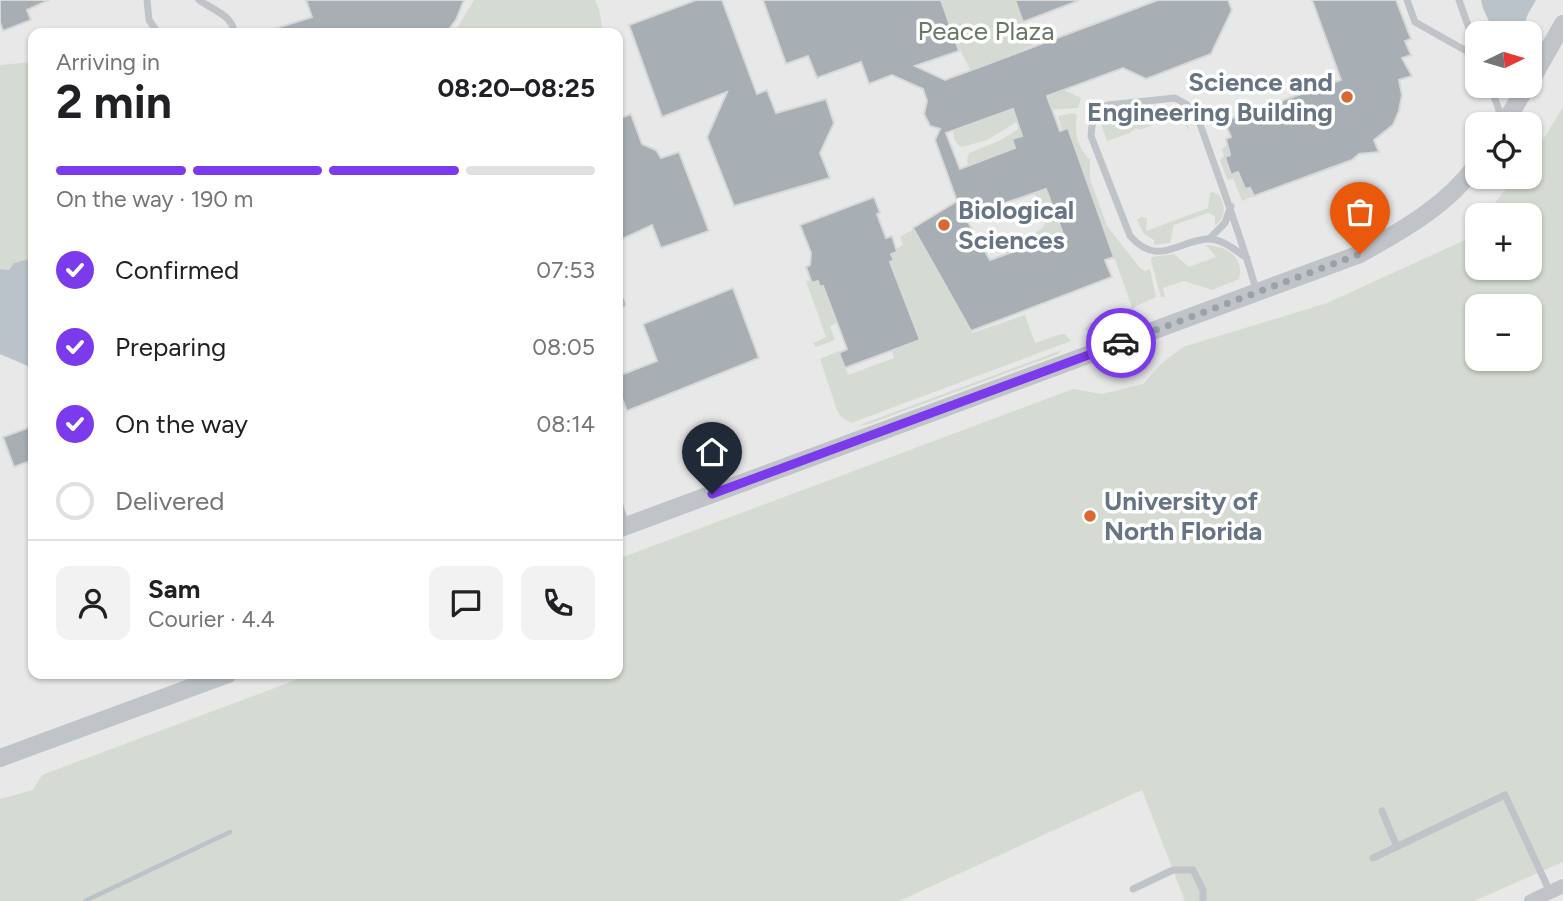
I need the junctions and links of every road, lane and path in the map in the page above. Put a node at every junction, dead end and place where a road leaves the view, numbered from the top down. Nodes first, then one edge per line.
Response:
1 (147, 0) edge
2 (199, 0) edge
3 (1407, 0) edge
4 (1459, 0) edge
5 (1466, 21) edge
6 (1563, 24) edge
7 (155, 28) edge
8 (234, 28) edge
9 (1465, 50) edge
10 (1542, 60) edge
11 (1465, 177) edge
12 (1231, 206) junction
13 (1209, 239) junction
14 (1247, 258) junction
15 (1257, 293) junction
16 (623, 527) edge
17 (214, 679) edge
18 (0, 758) edge
19 (1382, 811) dead end
20 (1397, 847) junction
21 (1373, 858) dead end
22 (1133, 889) dead end
23 (1557, 889) edge
24 (1203, 901) edge
25 (1531, 901) edge

1 - 7 lane
2 - 8 lane
3 - 9 lane
4 - 5 lane
6 - 10 street
11 - 15 street
12 - 13 lane
12 - 13 lane
12 - 14 lane
13 - 14 lane
14 - 15 lane
15 - 16 street
17 - 18 street
19 - 20 lane
20 - 21 lane
20 - 23 lane
22 - 24 lane
23 - 25 street

